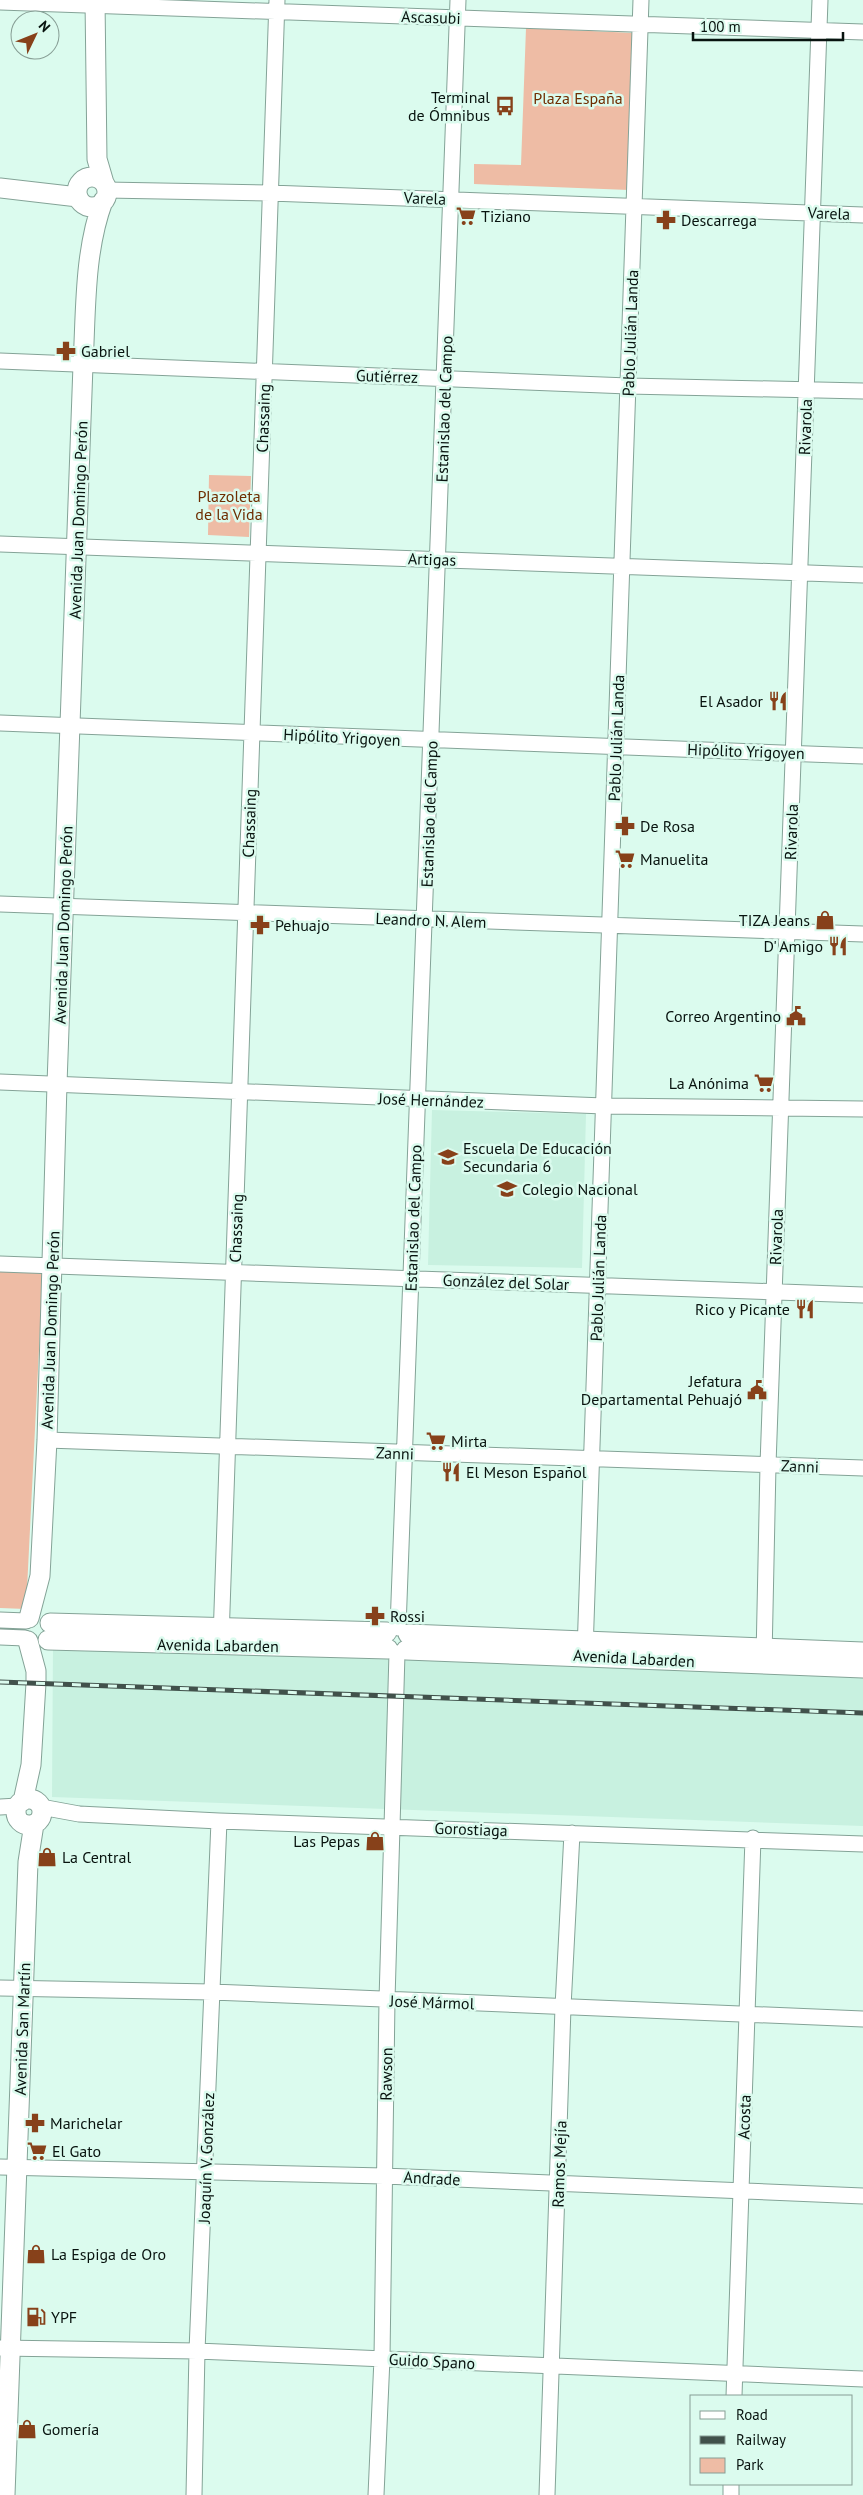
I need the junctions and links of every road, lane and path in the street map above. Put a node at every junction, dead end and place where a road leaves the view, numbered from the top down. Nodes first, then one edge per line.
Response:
1 (458, 0) edge
2 (641, 0) edge
3 (820, 0) edge
4 (0, 2) edge
5 (95, 2) edge
6 (277, 6) edge
7 (458, 18) junction
8 (640, 25) junction
9 (819, 31) junction
10 (863, 32) edge
11 (95, 112) junction
12 (0, 188) edge
13 (80, 191) junction
14 (104, 192) junction
15 (270, 193) junction
16 (451, 199) junction
17 (634, 205) junction
18 (813, 213) junction
19 (863, 215) edge
20 (88, 274) junction
21 (0, 361) edge
22 (83, 365) junction
23 (264, 372) junction
24 (445, 377) junction
25 (628, 386) junction
26 (806, 390) junction
27 (863, 391) edge
28 (0, 544) edge
29 (77, 547) junction
30 (258, 554) junction
31 (438, 560) junction
32 (622, 566) junction
33 (800, 574) junction
34 (863, 575) edge
35 (0, 723) edge
36 (71, 726) junction
37 (252, 733) junction
38 (431, 741) junction
39 (616, 747) junction
40 (793, 752) junction
41 (863, 756) edge
42 (0, 904) edge
43 (65, 908) junction
44 (246, 912) junction
45 (424, 920) junction
46 (610, 925) junction
47 (787, 931) junction
48 (863, 934) edge
49 (0, 1082) edge
50 (57, 1084) junction
51 (240, 1090) junction
52 (418, 1100) junction
53 (604, 1106) junction
54 (781, 1107) junction
55 (863, 1109) edge
56 (0, 1264) edge
57 (53, 1266) junction
58 (234, 1272) junction
59 (411, 1279) junction
60 (598, 1286) junction
61 (774, 1292) junction
62 (863, 1295) edge
63 (47, 1440) junction
64 (229, 1446) junction
65 (405, 1453) junction
66 (592, 1459) junction
67 (768, 1465) junction
68 (863, 1468) edge
69 (0, 1620) edge
70 (37, 1631) junction
71 (0, 1637) edge
72 (221, 1637) junction
73 (397, 1641) junction
74 (586, 1649) junction
75 (863, 1652) edge
76 (764, 1657) junction
77 (863, 1668) edge
78 (23, 1812) edge
79 (219, 1820) junction
80 (392, 1826) junction
81 (572, 1833) junction
82 (754, 1838) junction
83 (863, 1844) edge
84 (0, 1988) edge
85 (24, 1990) junction
86 (212, 1992) junction
87 (387, 2000) junction
88 (564, 2007) junction
89 (747, 2015) junction
90 (863, 2019) edge
91 (8, 2168) edge
92 (205, 2172) junction
93 (384, 2176) junction
94 (558, 2184) junction
95 (741, 2190) junction
96 (863, 2196) edge
97 (5, 2348) edge
98 (198, 2351) junction
99 (382, 2358) junction
100 (551, 2366) junction
101 (735, 2374) junction
102 (863, 2379) edge
103 (734, 2395) edge
104 (5, 2495) edge
105 (194, 2495) edge
106 (376, 2495) edge
107 (547, 2495) edge

1 - 7 street, Estanislao del Campo
2 - 8 street, Pablo Julián Landa
3 - 9 street, Rivarola
4 - 5 street, Ascasubi
5 - 6 street, Ascasubi
5 - 11 main road, Avenida Juan Domingo Perón
6 - 7 street, Ascasubi
6 - 15 street, Chassaing
7 - 8 street, Ascasubi
7 - 16 street, Estanislao del Campo
8 - 9 street, Ascasubi
8 - 17 street, Pablo Julián Landa
9 - 10 street, Ascasubi
9 - 18 street, Rivarola
11 - 13 main road, Avenida Juan Domingo Perón
11 - 14 main road, Avenida Juan Domingo Perón
12 - 13 main road
13 - 14 main road
13 - 14 main road
13 - 20 main road, Avenida Juan Domingo Perón
14 - 15 street, Varela
14 - 20 main road, Avenida Juan Domingo Perón
15 - 16 street, Varela
15 - 23 street, Chassaing
16 - 17 street, Varela
16 - 24 street, Estanislao del Campo
17 - 18 street, Varela
17 - 25 street, Pablo Julián Landa
18 - 19 street, Varela
18 - 26 street, Rivarola
20 - 22 main road, Avenida Juan Domingo Perón
21 - 22 street, Gutiérrez
22 - 23 street, Gutiérrez
22 - 29 main road, Avenida Juan Domingo Perón
23 - 24 street, Gutiérrez
23 - 30 street, Chassaing
24 - 25 street, Gutiérrez
24 - 31 street, Estanislao del Campo
25 - 26 street, Gutiérrez
25 - 32 street, Pablo Julián Landa
26 - 27 street, Gutiérrez
26 - 33 street, Rivarola
28 - 29 street, Artigas
29 - 30 street, Artigas
29 - 36 main road, Avenida Juan Domingo Perón
30 - 31 street, Artigas
30 - 37 street, Chassaing
31 - 32 street, Artigas
31 - 38 street, Estanislao del Campo
32 - 33 street, Artigas
32 - 39 street, Pablo Julián Landa
33 - 34 street, Artigas
33 - 40 street, Rivarola
35 - 36 street, Hipólito Yrigoyen
36 - 37 street, Hipólito Yrigoyen
36 - 43 main road, Avenida Juan Domingo Perón
37 - 38 street, Hipólito Yrigoyen
37 - 44 street, Chassaing
38 - 39 street, Hipólito Yrigoyen
38 - 45 street, Estanislao del Campo
39 - 40 street, Hipólito Yrigoyen
39 - 46 street, Pablo Julián Landa
40 - 41 street, Hipólito Yrigoyen
40 - 47 street, Rivarola
42 - 43 street, Leandro N. Alem
43 - 44 street, Leandro N. Alem
43 - 50 main road, Avenida Juan Domingo Perón
44 - 45 street, Leandro N. Alem
44 - 51 street, Chassaing
45 - 46 street, Leandro N. Alem
45 - 52 street, Estanislao del Campo
46 - 47 street, Leandro N. Alem
46 - 53 street, Pablo Julián Landa
47 - 48 street, Leandro N. Alem
47 - 54 street, Rivarola
49 - 50 street, José Hernández
50 - 51 street, José Hernández
50 - 57 main road, Avenida Juan Domingo Perón
51 - 52 street, José Hernández
51 - 58 street, Chassaing
52 - 53 street, José Hernández
52 - 59 street, Estanislao del Campo
53 - 54 street, José Hernández
53 - 60 street, Pablo Julián Landa
54 - 55 street, José Hernández
54 - 61 street, Rivarola
56 - 57 street, González del Solar
57 - 58 street, González del Solar
57 - 63 main road, Avenida Juan Domingo Perón
58 - 59 street, González del Solar
58 - 64 street, Chassaing
59 - 60 street, González del Solar
59 - 65 street, Estanislao del Campo
60 - 61 street, González del Solar
60 - 66 street, Pablo Julián Landa
61 - 62 street, González del Solar
61 - 67 street, Rivarola
63 - 64 street, Zanni
63 - 70 main road, Avenida Juan Domingo Perón
64 - 65 street, Zanni
64 - 72 street, Chassaing
65 - 66 street, Zanni
65 - 73 street, Estanislao del Campo
66 - 67 street, Zanni
66 - 74 street, Pablo Julián Landa
67 - 68 street, Zanni
67 - 76 street, Rivarola
69 - 70 street, Avenida Labarden
70 - 71 street, Avenida Labarden
70 - 72 main road, Avenida Labarden
70 - 78 main road, Avenida San Martín
72 - 73 main road, Avenida Labarden
73 - 74 main road, Avenida Labarden
73 - 80 street, Rawson
74 - 76 main road, Avenida Labarden
75 - 76 main road, Avenida Labarden
76 - 77 main road, Avenida Labarden
78 - 79 street, Gorostiaga
78 - 85 main road, Avenida San Martín
79 - 80 street, Gorostiaga
79 - 86 street, Joaquín V. González
80 - 81 street, Gorostiaga
80 - 87 street, Rawson
81 - 82 street, Gorostiaga
81 - 88 street, Ramos Mejía
82 - 83 street, Gorostiaga
82 - 89 street, Acosta
84 - 85 street, José Mármol
85 - 86 street, José Mármol
85 - 91 main road, Avenida San Martín
86 - 87 street, José Mármol
86 - 92 street, Joaquín V. González
87 - 88 street, José Mármol
87 - 93 street, Rawson
88 - 89 street, José Mármol
88 - 94 street, Ramos Mejía
89 - 90 street, José Mármol
89 - 95 street, Acosta
91 - 92 street, Andrade
91 - 97 main road, Avenida San Martín
92 - 93 street, Andrade
92 - 98 street, Joaquín V. González
93 - 94 street, Andrade
93 - 99 street, Rawson
94 - 95 street, Andrade
94 - 100 street, Ramos Mejía
95 - 96 street, Andrade
95 - 101 street, Acosta
97 - 98 street, Guido Spano
97 - 104 main road, Avenida San Martín
98 - 99 street, Guido Spano
98 - 105 street, Joaquín V. González
99 - 100 street, Guido Spano
99 - 106 street, Rawson
100 - 101 street, Guido Spano
100 - 107 street, Ramos Mejía
101 - 102 street, Guido Spano
101 - 103 street, Acosta

